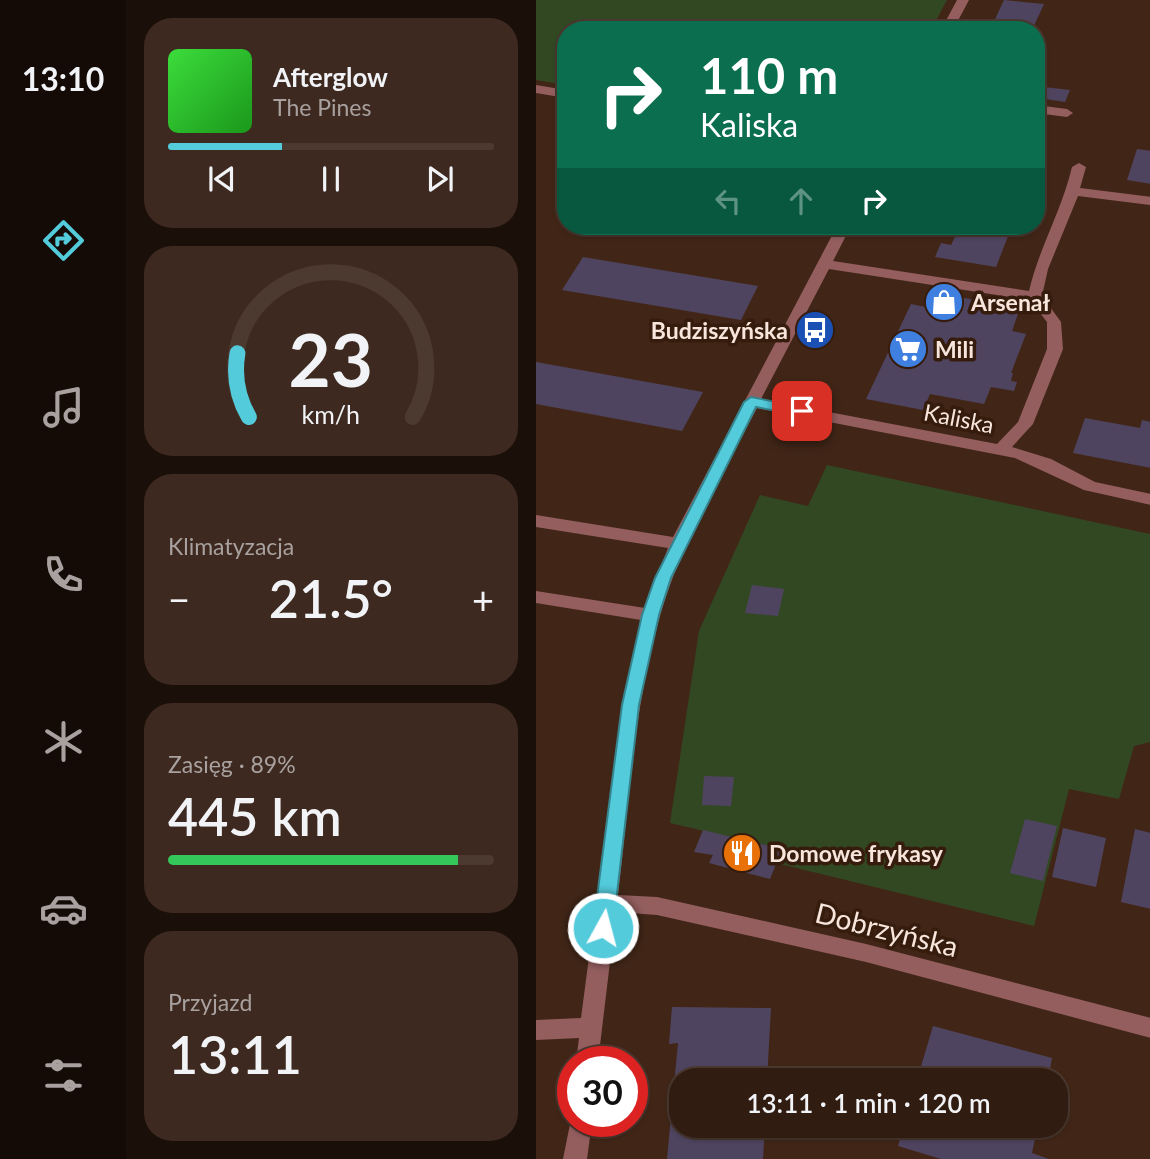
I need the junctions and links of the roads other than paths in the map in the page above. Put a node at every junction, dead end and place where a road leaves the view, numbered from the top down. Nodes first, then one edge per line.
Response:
1 (963, 0) edge
2 (952, 21) edge
3 (536, 89) edge
4 (557, 92) edge
5 (1045, 110) edge
6 (1067, 113) dead end
7 (1079, 167) dead end
8 (1073, 191) junction
9 (1150, 201) edge
10 (840, 235) edge
11 (825, 264) junction
12 (1035, 296) junction
13 (751, 402) junction
14 (1001, 449) junction
15 (1150, 499) edge
16 (536, 522) edge
17 (678, 544) junction
18 (536, 597) edge
19 (651, 615) junction
20 (606, 903) junction
21 (591, 1028) junction
22 (1150, 1028) edge
23 (536, 1030) edge
24 (589, 1046) edge
25 (578, 1137) edge
26 (575, 1159) edge

1 - 2 street
3 - 4 street
5 - 6 street
7 - 8 street
8 - 9 street
8 - 12 street
10 - 11 street
11 - 12 street
11 - 13 street
12 - 14 street
13 - 14 street, Kaliska
13 - 17 street
14 - 15 street, Kaliska
16 - 17 street
17 - 19 street
18 - 19 street
19 - 20 street
20 - 21 street
20 - 22 street, Dobrzyńska
21 - 23 street
21 - 24 street
25 - 26 street

